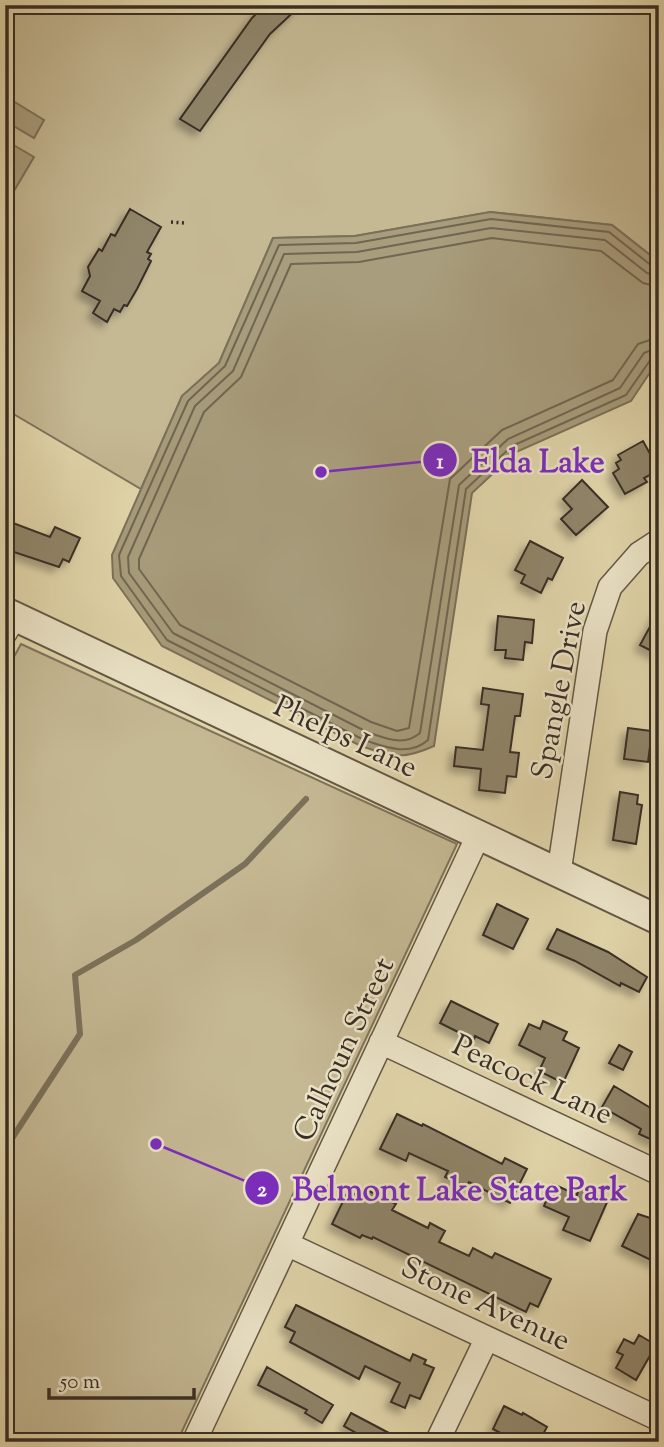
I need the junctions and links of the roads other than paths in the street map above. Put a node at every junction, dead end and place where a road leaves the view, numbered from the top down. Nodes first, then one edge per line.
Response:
1 (659, 541) edge
2 (8, 621) edge
3 (478, 835) junction
4 (559, 872) junction
5 (659, 920) edge
6 (381, 1042) junction
7 (659, 1174) edge
8 (287, 1244) junction
9 (487, 1338) junction
10 (659, 1419) edge
11 (194, 1442) edge
12 (437, 1442) edge

1 - 4 street, Spangle Drive
2 - 3 street, Phelps Lane
3 - 4 street, Phelps Lane
3 - 6 street, Calhoun Street
4 - 5 street, Phelps Lane
6 - 7 street, Peacock Lane
6 - 8 street, Calhoun Street
8 - 9 street, Stone Avenue
8 - 11 street, Calhoun Street
9 - 10 street, Stone Avenue
9 - 12 street

